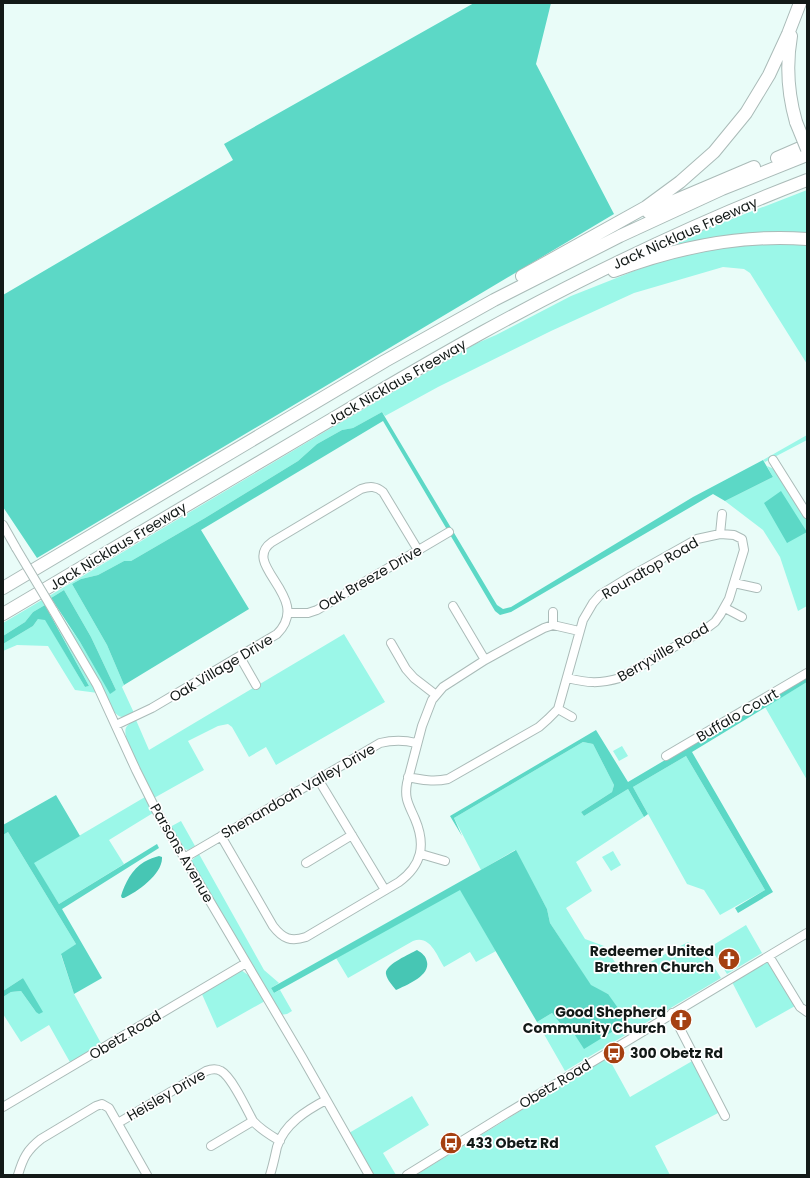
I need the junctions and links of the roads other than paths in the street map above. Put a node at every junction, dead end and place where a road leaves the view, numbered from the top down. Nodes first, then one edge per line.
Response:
1 (800, 3) edge
2 (793, 21) junction
3 (807, 145) edge
4 (807, 149) edge
5 (807, 154) edge
6 (807, 180) edge
7 (807, 239) edge
8 (544, 264) junction
9 (551, 296) junction
10 (385, 361) junction
11 (773, 460) dead end
12 (722, 514) dead end
13 (807, 514) edge
14 (3, 526) edge
15 (449, 532) dead end
16 (720, 534) junction
17 (741, 538) joint
18 (418, 550) junction
19 (734, 583) junction
20 (3, 588) edge
21 (757, 588) dead end
22 (453, 606) dead end
23 (725, 608) junction
24 (553, 612) dead end
25 (288, 613) junction
26 (3, 614) edge
27 (742, 617) dead end
28 (553, 625) junction
29 (579, 631) junction
30 (390, 643) dead end
31 (240, 657) junction
32 (485, 660) junction
33 (807, 673) edge
34 (567, 678) junction
35 (256, 685) dead end
36 (436, 695) junction
37 (558, 708) junction
38 (572, 716) dead end
39 (116, 725) junction
40 (416, 743) junction
41 (666, 756) dead end
42 (408, 777) junction
43 (318, 779) junction
44 (352, 835) junction
45 (221, 836) junction
46 (421, 854) junction
47 (184, 858) junction
48 (445, 861) dead end
49 (306, 863) dead end
50 (385, 890) junction
51 (807, 933) edge
52 (769, 956) junction
53 (246, 963) junction
54 (807, 1012) edge
55 (672, 1014) junction
56 (326, 1100) junction
57 (3, 1107) edge
58 (725, 1116) dead end
59 (253, 1121) junction
60 (118, 1123) junction
61 (280, 1141) junction
62 (211, 1146) dead end
63 (18, 1175) edge
64 (147, 1175) edge
65 (270, 1175) edge
66 (369, 1175) edge
67 (407, 1175) edge

1 - 2 highway
2 - 4 highway, bridge
2 - 8 highway
3 - 8 highway
5 - 10 highway, Jack Nicklaus Freeway
6 - 9 highway, Jack Nicklaus Freeway
7 - 9 highway
8 - 10 highway
9 - 26 highway, Jack Nicklaus Freeway
10 - 20 highway, Jack Nicklaus Freeway
11 - 13 street
12 - 16 street
14 - 39 street, Parsons Avenue, bridge
15 - 18 street, Oak Breeze Drive
16 - 17 street, Roundtop Road
16 - 29 street, Roundtop Road
17 - 19 street, Berryville Road
18 - 25 street, Oak Breeze Drive
18 - 25 street
19 - 21 street
19 - 23 street, Berryville Road
22 - 32 street
23 - 27 street
23 - 34 street, Berryville Road
24 - 28 street
25 - 31 street, Oak Village Drive
28 - 29 street
28 - 32 street
29 - 34 street, Roundtop Road
30 - 36 street
31 - 35 street
31 - 39 street, Oak Village Drive
32 - 36 street
33 - 41 street, Buffalo Court
34 - 37 street, Roundtop Road
36 - 40 street
37 - 38 street
37 - 42 street
39 - 47 street, Parsons Avenue
40 - 42 street
40 - 43 street, Shenandoah Valley Drive
42 - 46 street
43 - 44 street
43 - 45 street, Shenandoah Valley Drive
44 - 49 street
44 - 50 street
45 - 47 street, Shenandoah Valley Drive
45 - 50 street
46 - 48 street
46 - 50 street
47 - 53 street, Parsons Avenue
51 - 52 street, Obetz Road
52 - 54 street
52 - 55 street, Obetz Road
53 - 56 street, Parsons Avenue
53 - 57 street, Obetz Road
55 - 58 street
55 - 67 street, Obetz Road
56 - 61 street
56 - 66 street, Parsons Avenue
59 - 60 street, Heisley Drive
59 - 61 street
59 - 62 street
60 - 63 street
60 - 64 street
61 - 65 street

